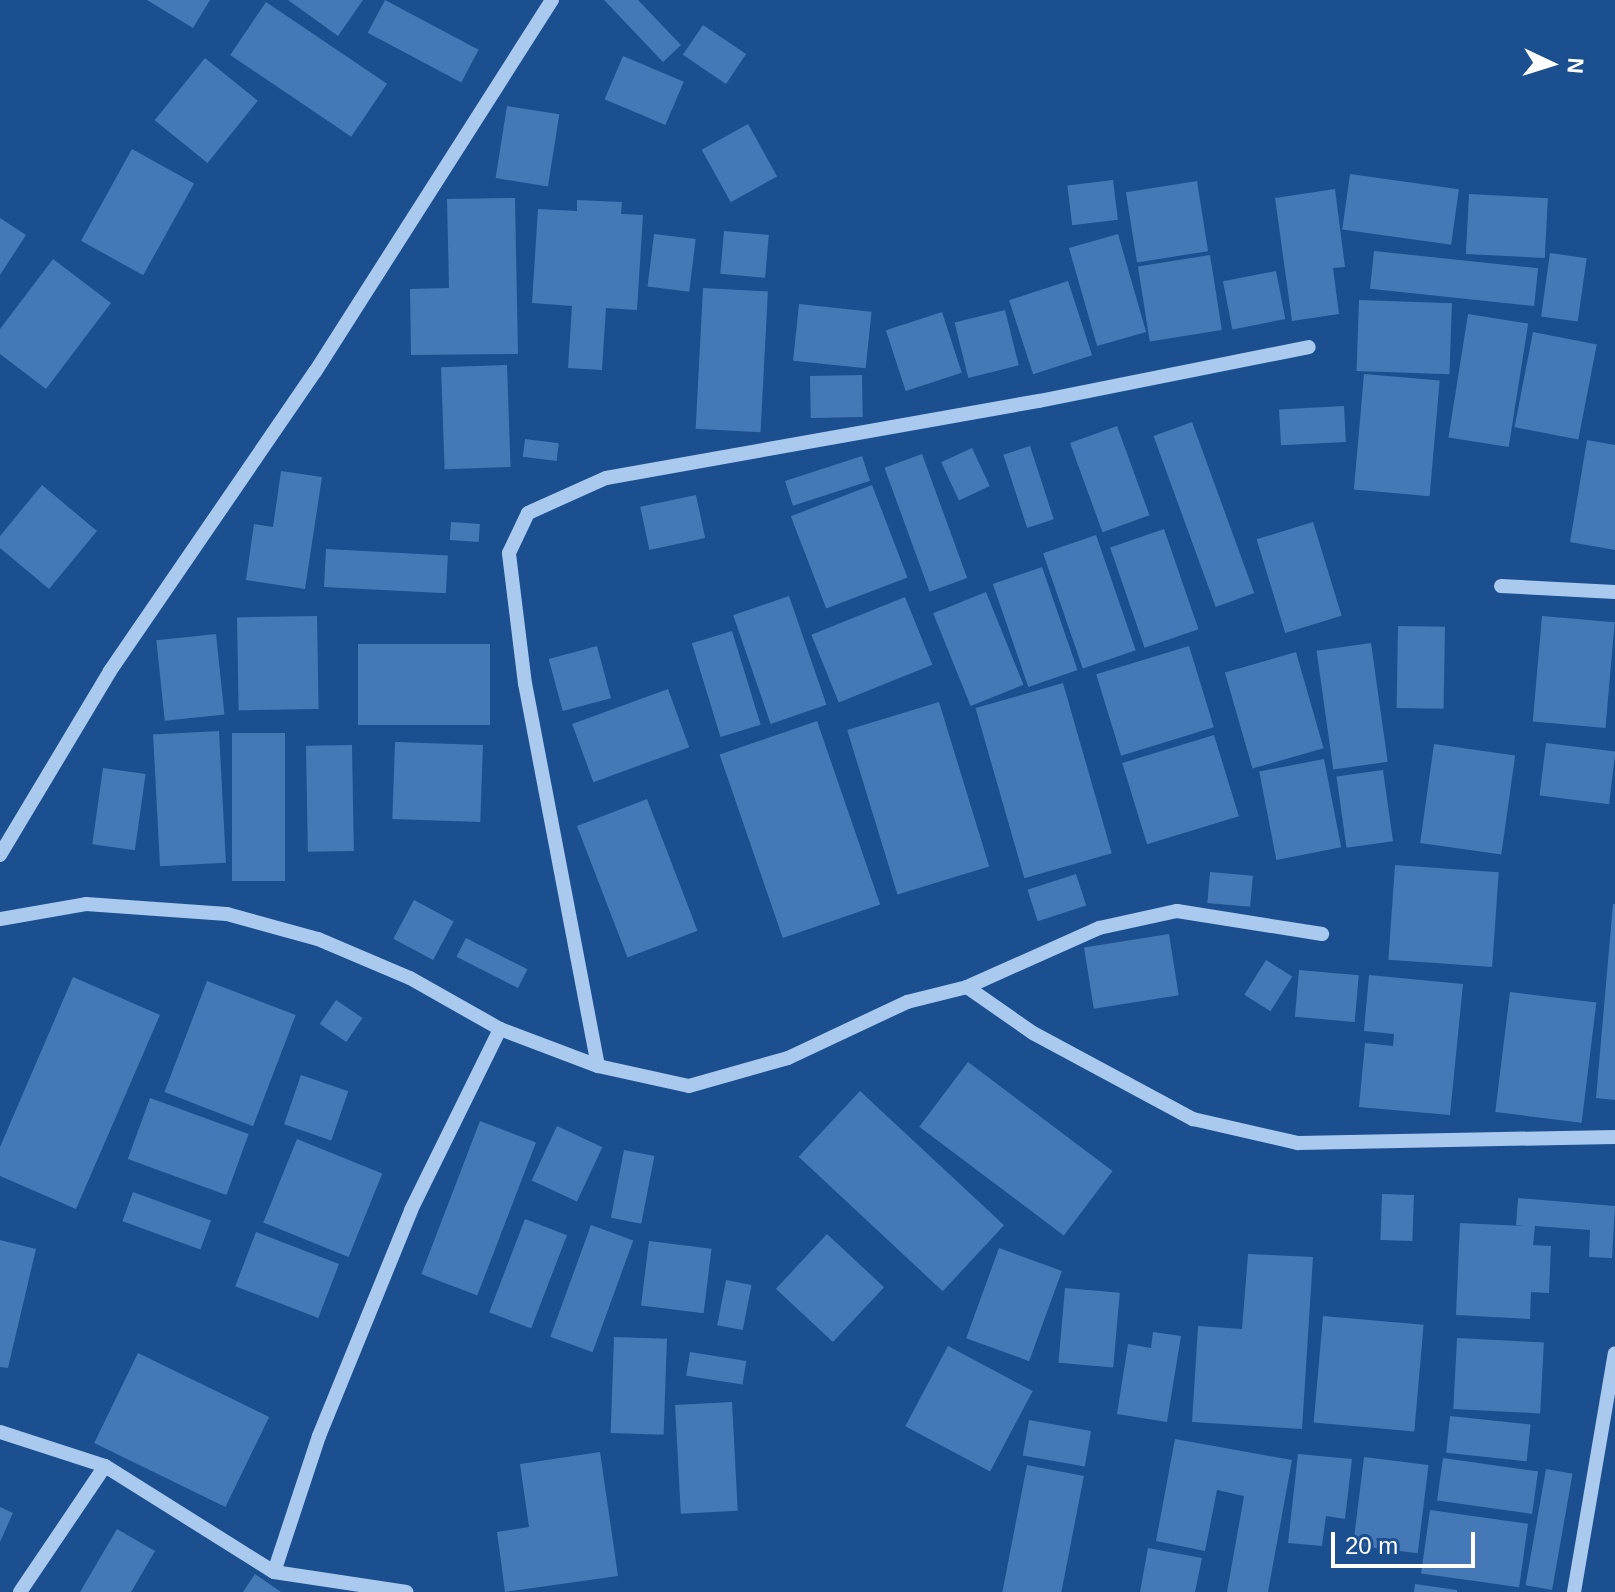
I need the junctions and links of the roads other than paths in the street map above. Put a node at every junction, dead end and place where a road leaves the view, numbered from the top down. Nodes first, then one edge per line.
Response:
1 (552, 0) edge
2 (1309, 347) dead end
3 (1501, 586) dead end
4 (1615, 592) edge
5 (0, 855) edge
6 (0, 919) edge
7 (1322, 934) dead end
8 (967, 987) junction
9 (500, 1029) junction
10 (598, 1066) junction
11 (1615, 1137) edge
12 (1615, 1353) edge
13 (0, 1432) edge
14 (105, 1466) junction
15 (274, 1572) junction
16 (20, 1592) edge
17 (407, 1592) edge
18 (1574, 1592) edge

1 - 5 street
2 - 10 street
3 - 4 street
6 - 9 street
7 - 8 street
8 - 10 street
8 - 11 street
9 - 10 street
9 - 15 street
12 - 18 street
13 - 14 street
14 - 15 street
14 - 16 street
15 - 17 street

